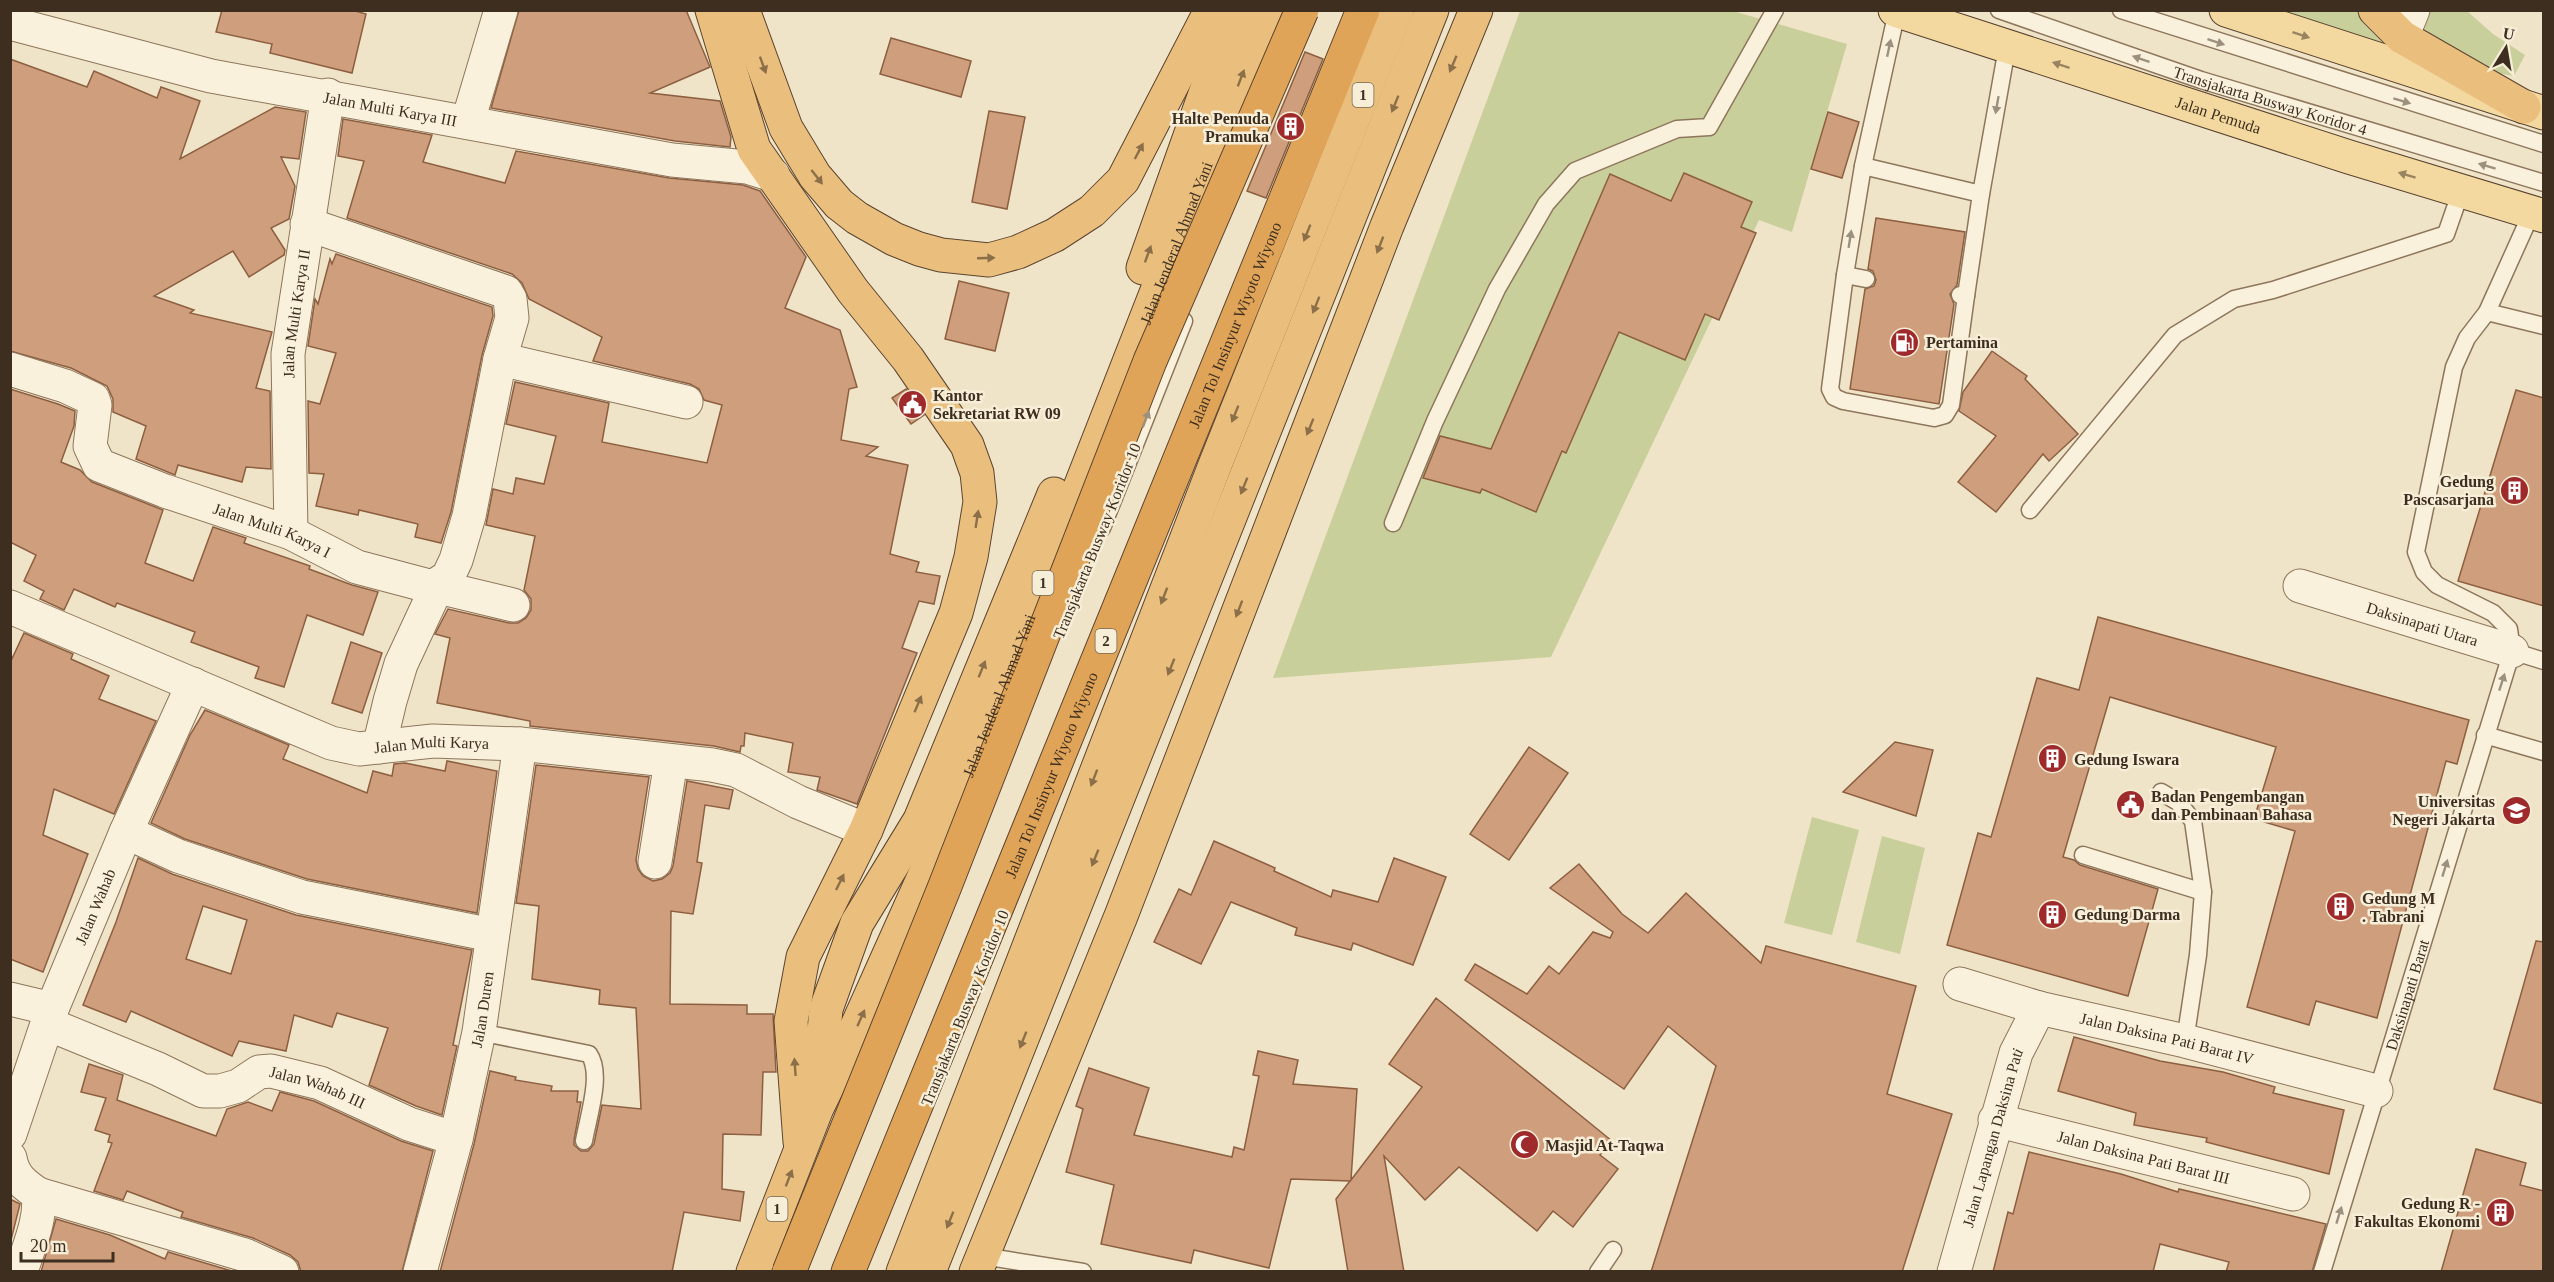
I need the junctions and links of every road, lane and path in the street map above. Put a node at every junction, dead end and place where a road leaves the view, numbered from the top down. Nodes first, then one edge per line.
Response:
1 (501, 10) edge
2 (712, 10) edge
3 (743, 10) edge
4 (1211, 10) edge
5 (1235, 10) edge
6 (1267, 10) edge
7 (1302, 10) edge
8 (1309, 10) edge
9 (1363, 10) edge
10 (1371, 10) edge
11 (1397, 10) edge
12 (1432, 10) edge
13 (1476, 10) edge
14 (1775, 10) edge
15 (1999, 10) edge
16 (2121, 10) edge
17 (2226, 10) edge
18 (2374, 10) edge
19 (1896, 11) edge
20 (10, 23) edge
21 (2408, 24) edge
22 (2007, 48) junction
23 (328, 95) junction
24 (2538, 107) edge
25 (468, 121) junction
26 (2544, 144) edge
27 (1863, 166) junction
28 (773, 175) junction
29 (2461, 191) junction
30 (1981, 194) junction
31 (2540, 204) edge
32 (308, 224) junction
33 (1845, 275) junction
34 (1866, 279) dead end
35 (2487, 312) junction
36 (2544, 326) edge
37 (500, 359) junction
38 (10, 369) edge
39 (686, 402) dead end
40 (2030, 510) dead end
41 (1393, 524) dead end
42 (291, 533) junction
43 (2300, 586) dead end
44 (432, 587) junction
45 (513, 605) dead end
46 (10, 607) edge
47 (2512, 651) junction
48 (2544, 661) edge
49 (193, 684) junction
50 (2485, 735) junction
51 (520, 744) junction
52 (379, 747) junction
53 (2544, 752) edge
54 (671, 761) junction
55 (2161, 792) dead end
56 (866, 830) junction
57 (126, 832) junction
58 (2083, 855) dead end
59 (655, 862) dead end
60 (2203, 892) junction
61 (492, 935) junction
62 (1960, 984) dead end
63 (10, 999) edge
64 (2039, 1008) junction
65 (50, 1016) junction
66 (479, 1032) junction
67 (2185, 1041) junction
68 (2376, 1091) junction
69 (817, 1108) junction
70 (1995, 1120) junction
71 (10, 1134) edge
72 (456, 1139) junction
73 (584, 1141) dead end
74 (800, 1147) junction
75 (20, 1179) edge
76 (2293, 1194) dead end
77 (1613, 1250) dead end
78 (980, 1264) edge
79 (1052, 1268) edge
80 (21, 1272) edge
81 (282, 1272) edge
82 (420, 1272) edge
83 (753, 1272) edge
84 (789, 1272) edge
85 (801, 1272) edge
86 (848, 1272) edge
87 (859, 1272) edge
88 (903, 1272) edge
89 (929, 1272) edge
90 (1083, 1272) edge
91 (1598, 1272) edge
92 (1954, 1272) edge
93 (2322, 1272) edge

1 - 25 street
2 - 28 highway
3 -> 4 highway
69 -> 5 highway
69 -> 6 highway, Jalan Jenderal Ahmad Yani / 1
7 - 84 highway, bridge
85 -> 8 lane, Transjakarta Busway Koridor 10
9 - 86 highway, Jalan Tol Insinyur Wiyoto Wiyono / 2
10 - 87 lane, Transjakarta Busway Koridor 10
11 -> 88 highway, 1
12 -> 89 highway
13 -> 78 highway
14 - 41 lane
31 -> 15 lane, Transjakarta Busway Koridor 4
16 -> 26 lane
17 -> 24 main road
18 - 21 highway
19 - 22 main road, Jalan Pemuda
27 -> 19 lane
20 - 23 street, Jalan Multi Karya III
21 - 24 highway
29 -> 22 main road, Jalan Pemuda
22 -> 30 lane
23 - 25 street, Jalan Multi Karya III
23 - 32 street, Jalan Multi Karya II
25 - 28 street, Jalan Multi Karya III
27 - 30 lane
33 -> 27 lane
56 -> 28 highway
29 - 31 main road, Jalan Pemuda
29 - 40 lane
30 - 33 lane
31 - 35 lane
32 - 37 street
32 - 42 street, Jalan Multi Karya II
33 - 34 lane
35 - 36 lane
35 - 47 lane
37 - 39 street
37 - 44 street
38 - 42 street, Jalan Multi Karya I
42 - 44 street, Jalan Multi Karya I
43 - 47 street, Daksinapati Utara
44 - 45 street, Jalan Multi Karya I
44 - 52 street
46 - 49 street, Jalan Multi Karya
47 - 48 lane, Daksinapati Utara
50 -> 47 lane, Daksinapati Barat
49 - 52 street, Jalan Multi Karya
49 - 57 street, Jalan Wahab
50 - 53 lane
68 -> 50 lane, Daksinapati Barat
51 - 52 street, Jalan Multi Karya
51 - 54 street, Jalan Multi Karya
51 - 61 street, Jalan Duren
54 - 56 street, Jalan Multi Karya
54 - 59 street
55 - 60 lane
74 -> 56 highway
57 - 61 street
57 - 65 street, Jalan Wahab
58 - 60 lane
60 - 67 lane
61 - 66 street, Jalan Duren
62 - 64 street, Jalan Daksina Pati Barat IV
63 - 65 street, Jalan Wahab III
64 - 67 street, Jalan Daksina Pati Barat IV
64 - 70 street, Jalan Lapangan Daksina Pati
65 - 71 street, Jalan Wahab
65 - 72 street, Jalan Wahab III
66 - 72 street, Jalan Duren
66 - 73 lane
67 - 68 street, Jalan Daksina Pati Barat IV
93 -> 68 lane, Daksinapati Barat
69 - 74 highway, Jalan Jenderal Ahmad Yani / 1
70 - 76 street, Jalan Daksina Pati Barat III
70 - 92 street, Jalan Lapangan Daksina Pati
72 - 82 street, Jalan Duren
83 -> 74 highway, Jalan Jenderal Ahmad Yani / 1
75 - 80 street
75 - 81 street
77 - 91 lane
78 - 79 lane
79 - 90 lane

